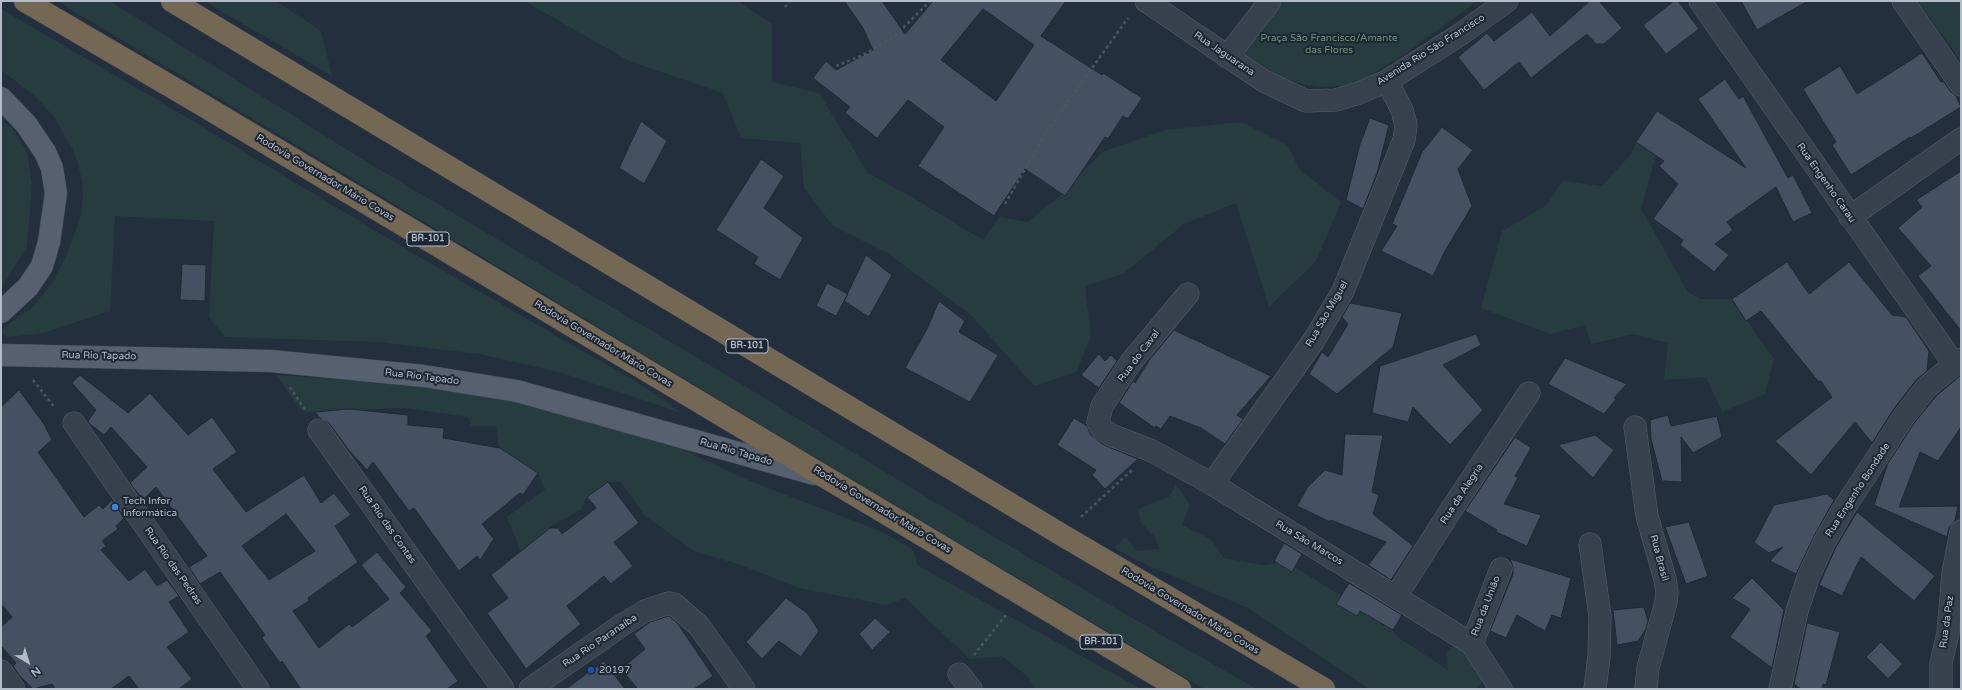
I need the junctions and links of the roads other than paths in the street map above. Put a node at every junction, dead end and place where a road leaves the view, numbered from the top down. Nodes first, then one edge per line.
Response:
1 (25, 1) edge
2 (172, 1) edge
3 (1146, 1) edge
4 (1270, 1) edge
5 (1507, 1) edge
6 (1700, 1) edge
7 (1903, 1) edge
8 (1227, 57) junction
9 (1387, 81) junction
10 (1961, 85) edge
11 (1, 98) edge
12 (1306, 101) joint
13 (1961, 138) edge
14 (1850, 217) junction
15 (1188, 294) dead end
16 (1, 312) edge
17 (1, 355) edge
18 (1957, 362) edge
19 (1529, 393) dead end
20 (1098, 422) joint
21 (74, 423) road end
22 (1635, 427) dead end
23 (319, 430) road end
24 (830, 479) junction
25 (1212, 484) junction
26 (1961, 531) edge
27 (1590, 544) dead end
28 (1501, 569) dead end
29 (1396, 596) junction
30 (1472, 644) junction
31 (1, 671) edge
32 (14, 689) edge
33 (258, 689) edge
34 (503, 689) edge
35 (530, 689) edge
36 (744, 689) edge
37 (1180, 689) edge
38 (1324, 689) edge
39 (1501, 689) edge
40 (1595, 689) edge
41 (1646, 689) edge
42 (1780, 689) edge
43 (1941, 689) edge

1 - 24 highway, Rodovia Governador Mário Covas / BR-101
2 - 38 highway, Rodovia Governador Mário Covas / BR-101
3 - 8 street, Rua Jaguarana
4 - 8 street
5 - 9 street, Avenida Rio São Francisco
6 - 14 street, Rua Engenho Carau
7 - 10 street
8 - 12 street, Rua Jaguarana
9 - 12 street, Avenida Rio São Francisco
9 - 25 street, Rua São Miguel
11 - 16 main road
13 - 14 street
14 - 18 street, Rua Engenho Carau
15 - 20 street, Rua do Caval
17 - 24 main road, Rua Rio Tapado
18 - 42 street, Rua Engenho Bondade
19 - 29 street, Rua da Alegria
20 - 25 street, Rua São Marcos
21 - 33 street, Rua Rio das Pedras
22 - 41 street, Rua Brasil
23 - 34 street, Rua Rio das Contas
24 - 37 highway, Rodovia Governador Mário Covas / BR-101
25 - 29 street, Rua São Marcos
26 - 43 street, Rua da Paz
27 - 40 street
28 - 30 street, Rua da União
29 - 30 street, Rua São Marcos
30 - 39 street, Rua São Marcos
31 - 32 street
35 - 36 street, Rua Rio Paranaíba

